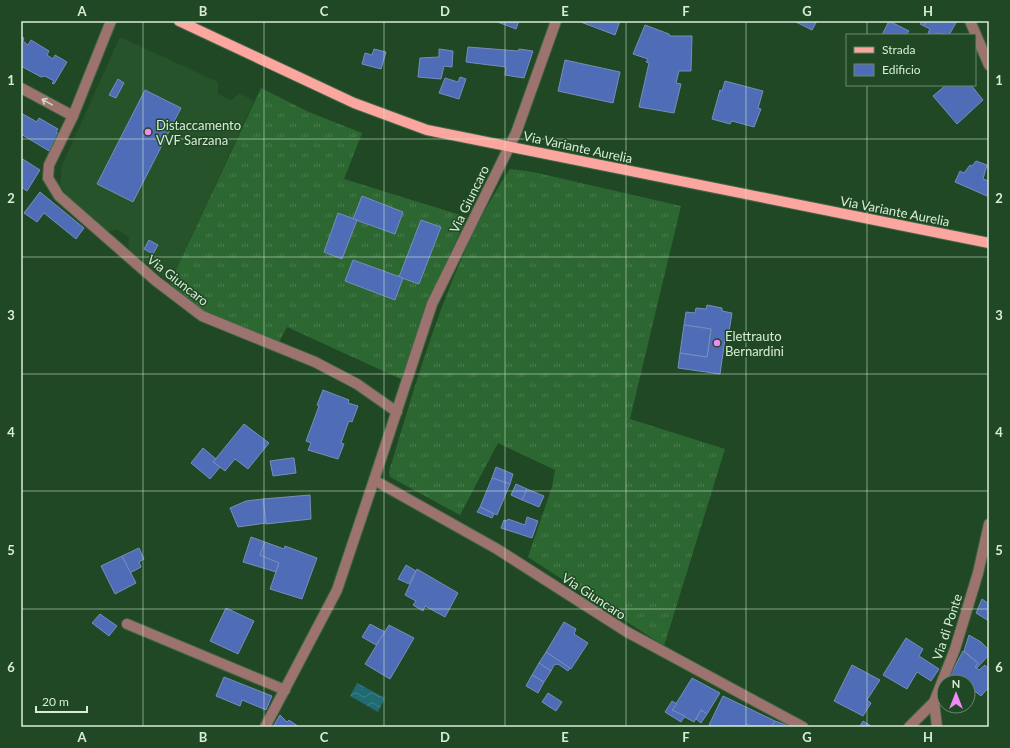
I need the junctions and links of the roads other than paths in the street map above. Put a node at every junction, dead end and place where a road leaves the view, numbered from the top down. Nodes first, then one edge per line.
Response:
1 (111, 21) edge
2 (179, 21) edge
3 (556, 21) edge
4 (970, 21) edge
5 (976, 34) edge
6 (976, 35) edge
7 (989, 65) edge
8 (21, 88) edge
9 (73, 116) junction
10 (509, 147) junction
11 (989, 243) edge
12 (397, 412) junction
13 (374, 480) junction
14 (989, 524) edge
15 (127, 624) dead end
16 (285, 690) junction
17 (934, 702) junction
18 (266, 727) edge
19 (803, 727) edge
20 (909, 727) edge
21 (937, 727) edge

1 - 9 street, Via Giuncaro
2 - 10 main road, Via Variante Aurelia
3 - 10 street, Via Giuncaro
4 - 5 street
6 - 7 street
9 -> 8 street
9 - 12 street, Via Giuncaro
10 - 11 main road, Via Variante Aurelia
10 - 12 street, Via Giuncaro
12 - 13 street, Via Giuncaro
13 - 16 street, Via Giuncaro
13 - 19 street, Via Giuncaro
14 - 17 street, Via di Ponte
15 - 16 street
16 - 18 street, Via Giuncaro
17 - 20 street, Via di Ponte
17 - 21 street

